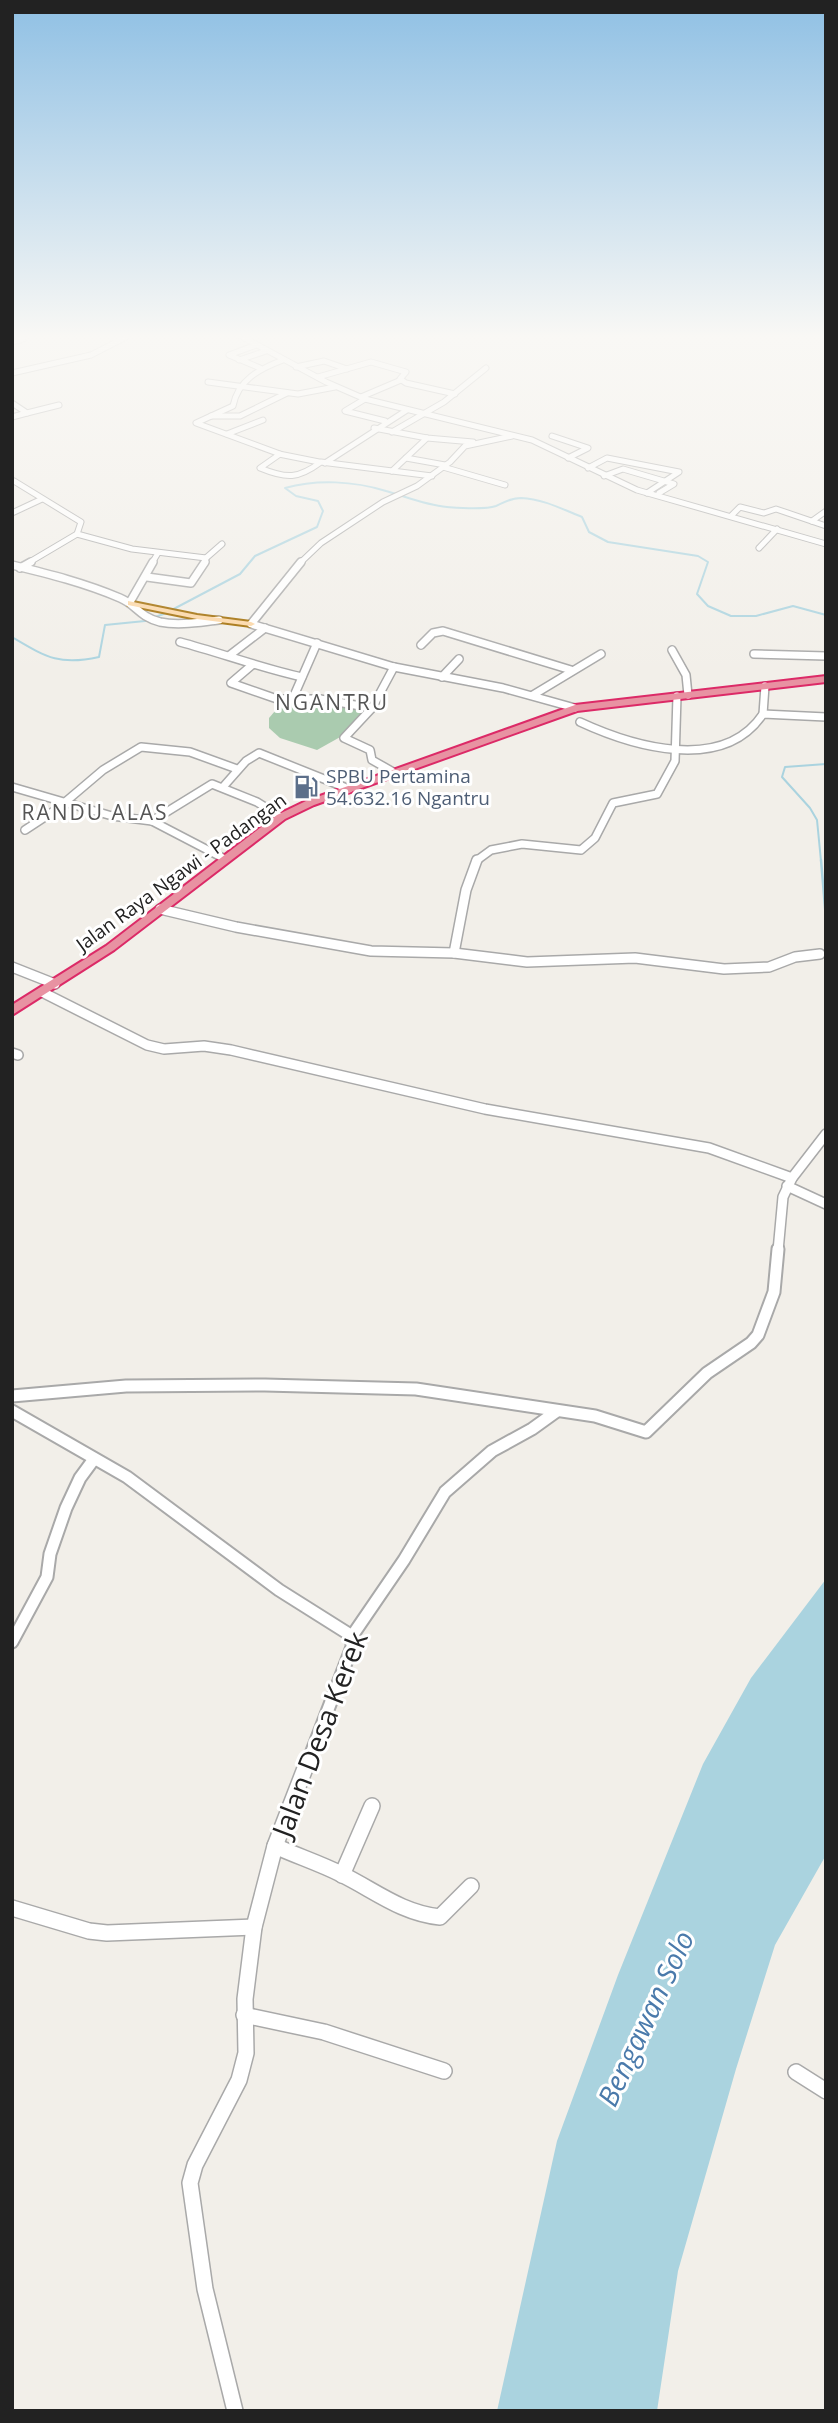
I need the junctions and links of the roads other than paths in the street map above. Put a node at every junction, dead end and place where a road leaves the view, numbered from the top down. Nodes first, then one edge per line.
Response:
1 (261, 447) edge
2 (347, 447) edge
3 (417, 447) edge
4 (463, 447) edge
5 (548, 447) edge
6 (566, 447) edge
7 (583, 447) edge
8 (558, 452) junction
9 (279, 454) junction
10 (406, 458) junction
11 (568, 458) junction
12 (322, 462) junction
13 (444, 466) junction
14 (588, 468) junction
15 (392, 471) junction
16 (432, 476) junction
17 (604, 476) junction
18 (646, 476) junction
19 (14, 481) edge
20 (665, 482) junction
21 (505, 485) dead end
22 (629, 487) junction
23 (647, 493) junction
24 (655, 495) junction
25 (42, 499) junction
26 (826, 511) edge
27 (12, 513) edge
28 (787, 513) junction
29 (731, 516) junction
30 (813, 521) junction
31 (765, 526) junction
32 (826, 526) edge
33 (778, 529) junction
34 (76, 534) junction
35 (222, 544) dead end
36 (826, 544) edge
37 (760, 548) dead end
38 (158, 553) junction
39 (206, 558) junction
40 (12, 565) edge
41 (20, 568) junction
42 (147, 577) junction
43 (130, 603) junction
44 (219, 620) junction
45 (251, 624) junction
46 (265, 628) junction
47 (180, 642) dead end
48 (317, 643) junction
49 (421, 645) dead end
50 (672, 650) dead end
51 (230, 654) junction
52 (601, 654) dead end
53 (754, 654) dead end
54 (826, 656) edge
55 (459, 659) dead end
56 (252, 665) junction
57 (394, 667) junction
58 (571, 670) junction
59 (302, 677) junction
60 (442, 677) junction
61 (826, 679) edge
62 (765, 686) junction
63 (533, 695) junction
64 (688, 695) junction
65 (677, 696) junction
66 (293, 698) junction
67 (372, 708) junction
68 (575, 708) junction
69 (763, 714) junction
70 (826, 717) edge
71 (580, 722) dead end
72 (675, 750) junction
73 (237, 769) junction
74 (395, 773) junction
75 (12, 787) edge
76 (223, 787) junction
77 (349, 789) junction
78 (65, 802) junction
79 (281, 817) junction
80 (152, 821) junction
81 (25, 830) dead end
82 (225, 859) junction
83 (160, 909) junction
84 (454, 953) junction
85 (820, 954) dead end
86 (12, 967) edge
87 (55, 984) junction
88 (41, 992) junction
89 (12, 1011) edge
90 (826, 1134) edge
91 (789, 1182) junction
92 (826, 1204) edge
93 (12, 1396) edge
94 (12, 1411) edge
95 (557, 1411) junction
96 (94, 1459) junction
97 (352, 1636) junction
98 (12, 1642) edge
99 (372, 1806) dead end
100 (275, 1846) junction
101 (342, 1875) junction
102 (471, 1886) dead end
103 (12, 1908) edge
104 (254, 1927) junction
105 (244, 2015) junction
106 (444, 2071) dead end
107 (796, 2072) dead end
108 (826, 2091) edge
109 (235, 2411) edge

1 - 9 street
2 - 12 street
3 - 10 street
4 - 13 street
5 - 8 street
6 - 8 street
7 - 11 street
8 - 11 street
9 - 12 street
9 - 12 street
10 - 13 street
10 - 15 street
11 - 14 street
12 - 15 street
13 - 16 street
13 - 21 street
14 - 17 street
14 - 20 street
15 - 16 street
16 - 45 street
17 - 18 street
17 - 22 street
18 - 20 street
18 - 22 street
19 - 25 street
20 - 23 street
20 - 24 street
22 - 23 street
23 - 24 street
24 - 29 street
25 - 27 street
25 - 34 street
26 - 30 street
28 - 29 street
28 - 30 street
28 - 31 street
29 - 31 street
30 - 32 street
31 - 33 street
33 - 36 street
33 - 37 street
34 - 38 street
34 - 41 street
35 - 39 street
38 - 39 street
38 - 42 street
39 - 42 street
40 - 41 street
41 - 43 street
42 - 43 street
43 - 44 main road
43 - 44 street
44 - 45 main road
45 - 46 street
46 - 48 street
46 - 51 street
47 - 51 street
48 - 57 street
48 - 59 street
49 - 58 street
50 - 64 street
51 - 56 street
52 - 58 street
53 - 54 street
55 - 60 street
56 - 59 street
56 - 66 street
57 - 60 street
57 - 67 street
58 - 63 street
59 - 66 street
60 - 63 street
61 - 62 highway, Jalan Raya Ngawi - Padangan
62 - 64 highway, Jalan Raya Ngawi - Padangan
62 - 69 street
63 - 68 street
64 - 65 highway, Jalan Raya Ngawi - Padangan
65 - 68 highway, Jalan Raya Ngawi - Padangan
65 - 72 street
66 - 67 street
67 - 74 street
68 - 74 highway, Jalan Raya Ngawi - Padangan
69 - 70 street
69 - 72 street
71 - 72 street
72 - 84 street
73 - 76 street
73 - 77 street
73 - 78 street
74 - 77 highway, Jalan Raya Ngawi - Padangan
75 - 78 street
76 - 79 street
76 - 80 street
77 - 79 highway, Jalan Raya Ngawi - Padangan
78 - 80 street
78 - 81 street
79 - 82 highway, Jalan Raya Ngawi - Padangan
80 - 82 street
82 - 83 highway, Jalan Raya Ngawi - Padangan
83 - 84 street
83 - 87 highway, Jalan Raya Ngawi - Padangan
84 - 85 street
86 - 87 street
87 - 88 highway, Jalan Raya Ngawi - Padangan
88 - 89 highway, Jalan Raya Ngawi - Padangan
88 - 91 street
90 - 91 street
91 - 92 street
91 - 95 street
93 - 95 street
94 - 96 street
95 - 97 street, Jalan Desa Kerek
96 - 97 street
96 - 98 street
97 - 100 street, Jalan Desa Kerek
99 - 101 street
100 - 101 street
100 - 104 street, Jalan Desa Kerek
101 - 102 street
103 - 104 street
104 - 105 street, Jalan Desa Kerek
105 - 106 street
105 - 109 street, Jalan Desa Kerek
107 - 108 street

